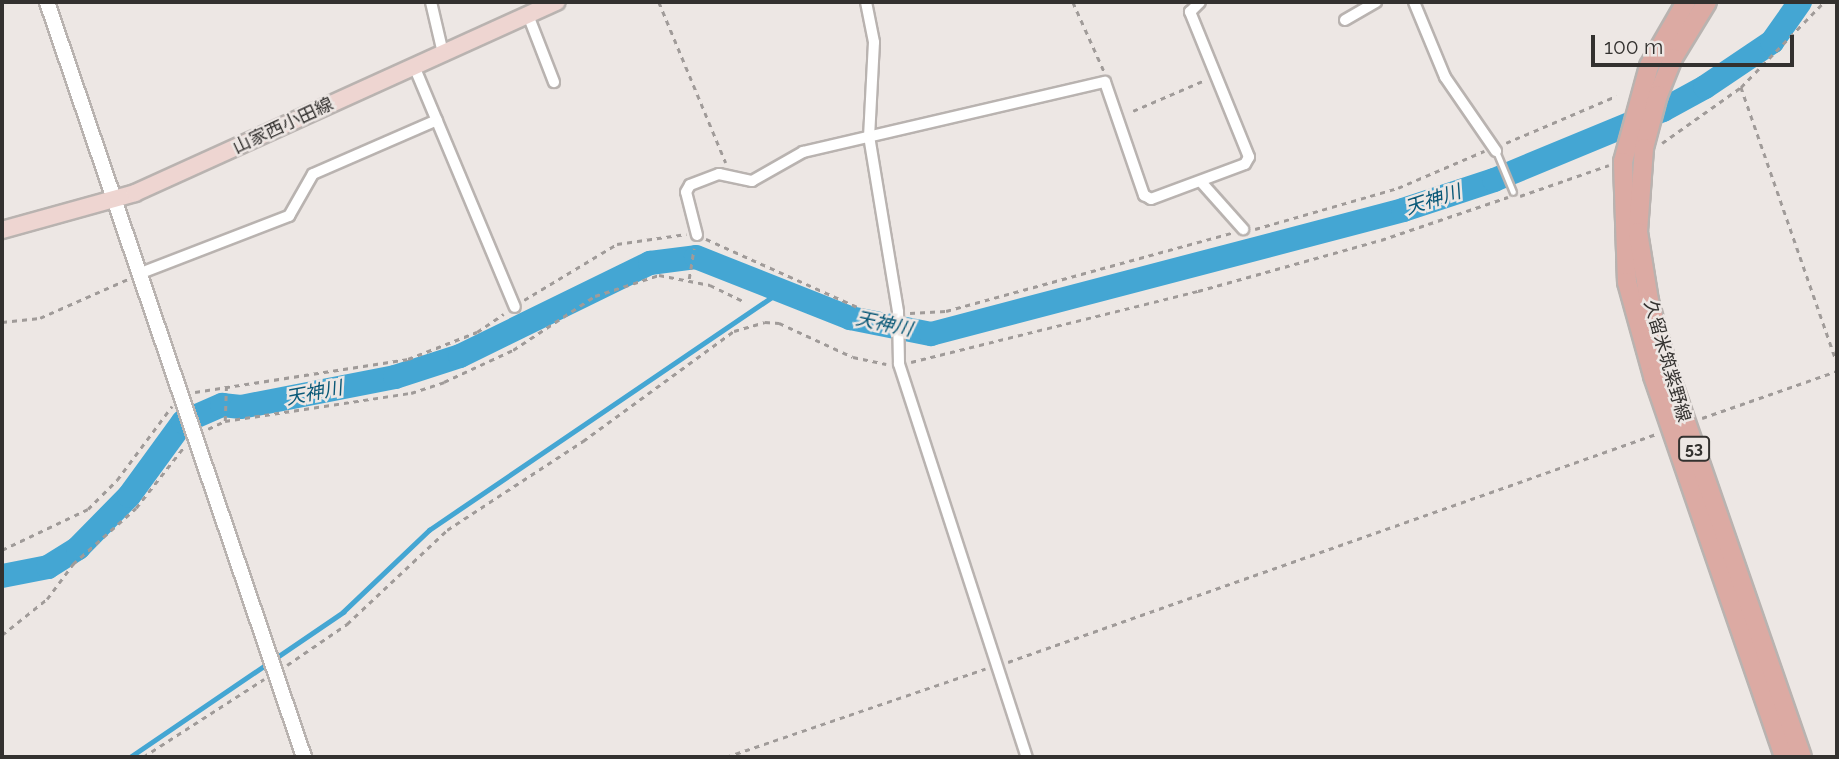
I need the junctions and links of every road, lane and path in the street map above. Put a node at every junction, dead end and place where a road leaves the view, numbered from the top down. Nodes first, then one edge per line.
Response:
1 (47, 2) edge
2 (431, 2) edge
3 (557, 2) edge
4 (659, 2) edge
5 (866, 2) edge
6 (1073, 2) edge
7 (1200, 2) edge
8 (1376, 2) edge
9 (1414, 2) edge
10 (1686, 2) edge
11 (1707, 2) edge
12 (1824, 2) edge
13 (528, 15) junction
14 (1345, 20) dead end
15 (443, 53) junction
16 (414, 66) junction
17 (1218, 75) junction
18 (554, 82) dead end
19 (1105, 82) junction
20 (1741, 87) junction
21 (1616, 96) dead end
22 (1133, 111) dead end
23 (437, 120) junction
24 (869, 136) junction
25 (1640, 141) junction
26 (1495, 149) junction
27 (1623, 162) junction
28 (728, 173) junction
29 (1202, 183) junction
30 (1514, 194) junction
31 (116, 199) junction
32 (1243, 229) junction
33 (2, 230) edge
34 (696, 235) junction
35 (141, 273) junction
36 (689, 279) junction
37 (743, 301) dead end
38 (515, 307) junction
39 (898, 315) junction
40 (2, 322) edge
41 (899, 358) junction
42 (1837, 362) edge
43 (1837, 371) edge
44 (226, 386) junction
45 (183, 400) junction
46 (225, 421) junction
47 (1678, 426) junction
48 (195, 435) junction
49 (2, 550) edge
50 (2, 635) edge
51 (996, 666) junction
52 (275, 673) junction
53 (143, 757) edge
54 (304, 757) edge
55 (726, 757) edge
56 (1027, 757) edge
57 (1784, 757) edge
58 (1802, 757) edge

1 - 31 street
2 - 15 street
3 - 13 main road, 山家西小田線
4 - 28 path
5 - 24 street
6 - 19 path
7 - 17 street
8 - 14 street
9 - 26 street
10 - 25 main road, 久留米筑紫野線 / 53
11 - 25 main road, 久留米筑紫野線 / 53
12 - 20 path
13 - 15 main road, 山家西小田線
13 - 18 street
15 - 16 main road, 山家西小田線
16 - 23 street
16 - 31 main road, 山家西小田線
17 - 22 path
17 - 29 street
19 - 24 street
19 - 29 street
20 - 25 path
20 - 42 path
21 - 26 path
23 - 35 street
23 - 38 street
24 - 28 street
24 - 39 street
25 - 27 main road, 久留米筑紫野線 / 53
25 - 47 main road, 久留米筑紫野線 / 53
26 - 30 lane
26 - 32 path
27 - 30 path
27 - 47 main road, 久留米筑紫野線 / 53
28 - 34 street
29 - 32 street
30 - 41 path
31 - 33 main road, 山家西小田線
31 - 35 street
32 - 39 path
34 - 36 path
34 - 38 path
34 - 39 path
35 - 40 path
35 - 45 street
36 - 37 path
36 - 46 path
38 - 44 path
39 - 41 street
41 - 51 street
41 - 52 path
43 - 47 path
44 - 45 path
44 - 46 path
45 - 48 street
45 - 49 path
46 - 48 path
47 - 51 path
47 - 57 main road, 久留米筑紫野線 / 53
47 - 58 main road, 久留米筑紫野線 / 53
48 - 50 path
48 - 52 street
51 - 55 path
51 - 56 street
52 - 53 path
52 - 54 street

